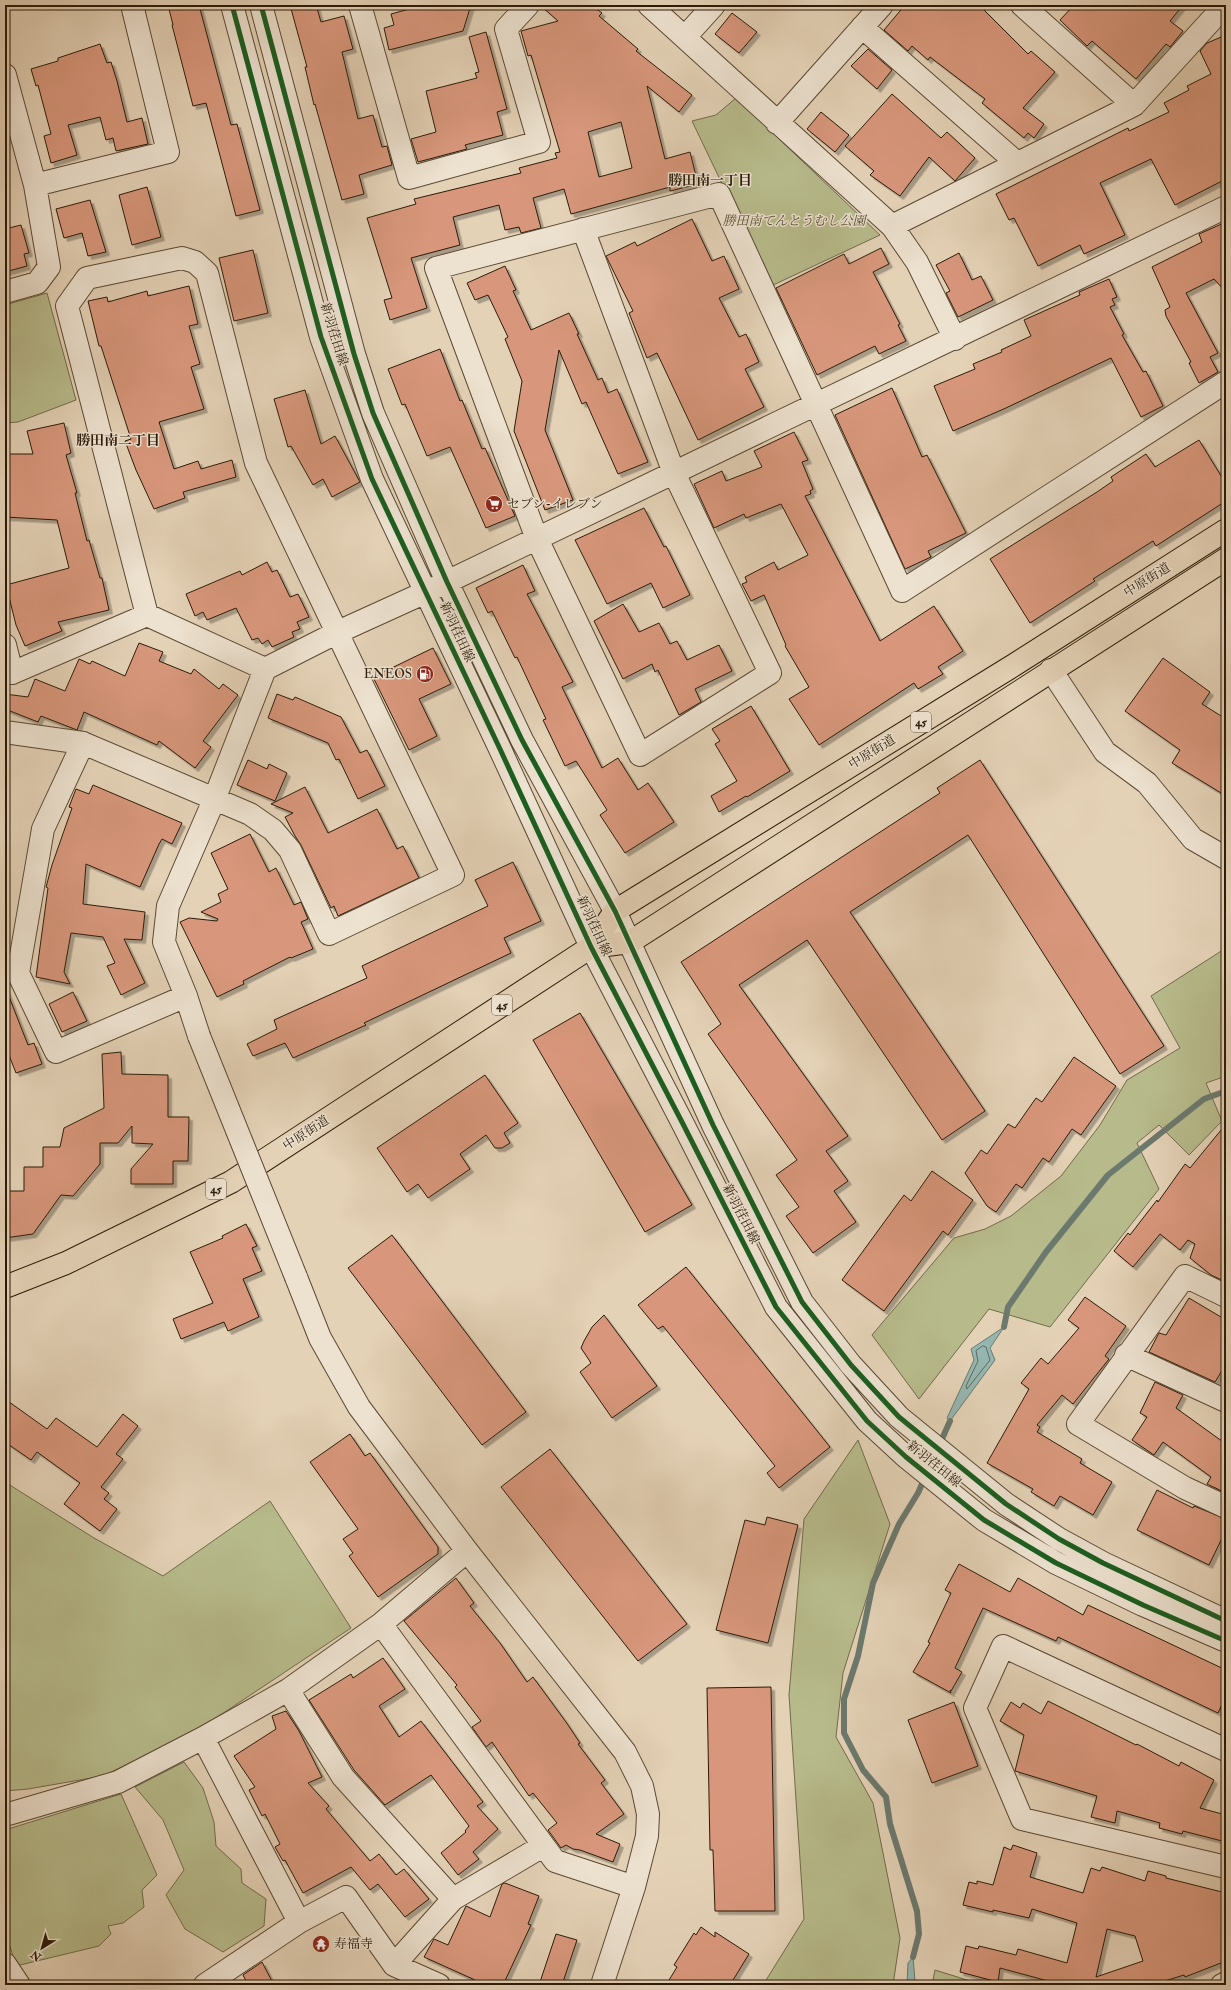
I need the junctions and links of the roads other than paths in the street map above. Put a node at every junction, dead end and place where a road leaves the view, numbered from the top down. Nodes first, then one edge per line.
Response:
1 (132, 5) edge
2 (232, 5) edge
3 (262, 5) edge
4 (360, 5) edge
5 (528, 5) edge
6 (649, 5) edge
7 (714, 5) edge
8 (882, 5) edge
9 (1022, 5) edge
10 (1216, 14) edge
11 (862, 27) junction
12 (685, 37) junction
13 (5, 75) edge
14 (1134, 105) junction
15 (777, 123) junction
16 (1016, 163) junction
17 (35, 185) junction
18 (1226, 208) edge
19 (892, 226) junction
20 (582, 229) junction
21 (5, 292) edge
22 (954, 339) junction
23 (1226, 382) edge
24 (815, 406) junction
25 (674, 473) junction
26 (1226, 530) edge
27 (537, 539) junction
28 (1226, 559) edge
29 (447, 582) junction
30 (426, 592) junction
31 (147, 615) junction
32 (338, 632) junction
33 (5, 645) edge
34 (265, 669) junction
35 (1051, 670) junction
36 (8, 672) edge
37 (5, 732) edge
38 (83, 743) junction
39 (214, 800) junction
40 (1226, 858) edge
41 (615, 911) junction
42 (630, 942) junction
43 (591, 947) junction
44 (11, 976) edge
45 (186, 996) junction
46 (5, 1287) edge
47 (1226, 1296) edge
48 (1126, 1355) junction
49 (1226, 1401) edge
50 (1226, 1507) edge
51 (467, 1551) junction
52 (1226, 1620) edge
53 (381, 1624) junction
54 (1226, 1641) edge
55 (288, 1690) junction
56 (202, 1738) junction
57 (1226, 1750) edge
58 (5, 1815) edge
59 (543, 1846) junction
60 (1226, 1867) edge
61 (634, 1887) junction
62 (453, 1899) junction
63 (299, 1922) junction
64 (5, 1964) edge
65 (394, 1965) junction
66 (1226, 1984) edge
67 (19, 1985) edge
68 (205, 1985) edge
69 (440, 1985) edge
70 (602, 1985) edge
71 (1222, 1985) edge

1 - 17 street
2 - 30 street, 新羽荏田線
3 - 29 street, 新羽荏田線
4 - 5 street
6 - 12 street
7 - 12 street
8 - 11 street
9 - 14 street
10 - 14 street
11 - 15 street
11 - 16 street
12 - 15 street
13 - 17 street
14 - 16 street
15 - 19 street
16 - 19 street
17 - 21 street
18 - 22 street
19 - 22 street
20 - 24 street
20 - 25 street
20 - 27 street
22 - 24 street
23 - 24 street
24 - 25 street
25 - 27 street
25 - 27 street
26 - 41 main road, 中原街道 / 45
27 - 29 street
28 - 35 main road, 中原街道 / 45
29 - 30 street
29 - 41 street, 新羽荏田線
30 - 32 street
30 - 43 street, 新羽荏田線
31 - 32 street
31 - 34 street
31 - 36 street
32 - 34 street
32 - 39 street
33 - 36 street
34 - 39 street
35 - 40 street
35 - 42 main road, 中原街道 / 45
37 - 38 street
38 - 39 street
38 - 44 street
39 - 45 street
41 - 42 street, 新羽荏田線
41 - 43 main road, 中原街道 / 45
42 - 43 main road, 中原街道 / 45
42 - 52 street, 新羽荏田線
43 - 46 main road, 中原街道 / 45
43 - 54 street, 新羽荏田線
44 - 45 street
45 - 51 street, bridge
47 - 48 street
48 - 49 street
48 - 50 street
51 - 53 street
51 - 61 street
53 - 55 street
53 - 59 street
55 - 56 street
55 - 62 street
56 - 58 street
56 - 63 street
57 - 60 street
59 - 61 street
59 - 62 street
61 - 70 street
62 - 65 street
63 - 65 street
63 - 68 street
64 - 67 street
65 - 69 street
66 - 71 street

